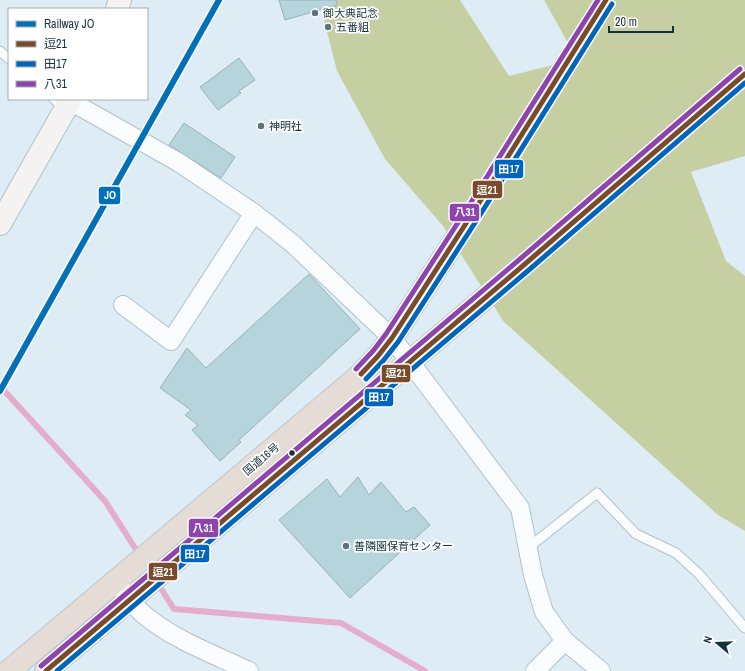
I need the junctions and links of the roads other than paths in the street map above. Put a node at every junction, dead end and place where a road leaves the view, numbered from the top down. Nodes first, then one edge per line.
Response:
1 (0, 51) edge
2 (8, 58) edge
3 (65, 102) edge
4 (474, 211) tunnel mouth
5 (254, 213) junction
6 (0, 224) edge
7 (525, 264) tunnel mouth
8 (123, 305) dead end
9 (392, 338) junction
10 (409, 362) junction
11 (528, 548) junction
12 (121, 577) junction
13 (134, 597) junction
14 (745, 628) edge
15 (564, 642) junction
16 (9, 671) edge
17 (46, 671) edge
18 (249, 671) edge
19 (535, 671) edge
20 (601, 671) edge

1 - 2 lane
3 - 5 street
3 - 6 street
4 - 9 highway, 国道16号
5 - 8 street
5 - 9 street
7 - 10 highway, 国道16号
9 - 10 street
9 - 12 highway, 国道16号
10 - 11 street
10 - 13 highway, 国道16号
11 - 14 lane
11 - 15 street
12 - 13 street
12 - 16 highway, 国道16号
13 - 17 highway, 国道16号
13 - 18 street
15 - 19 street
15 - 20 street

